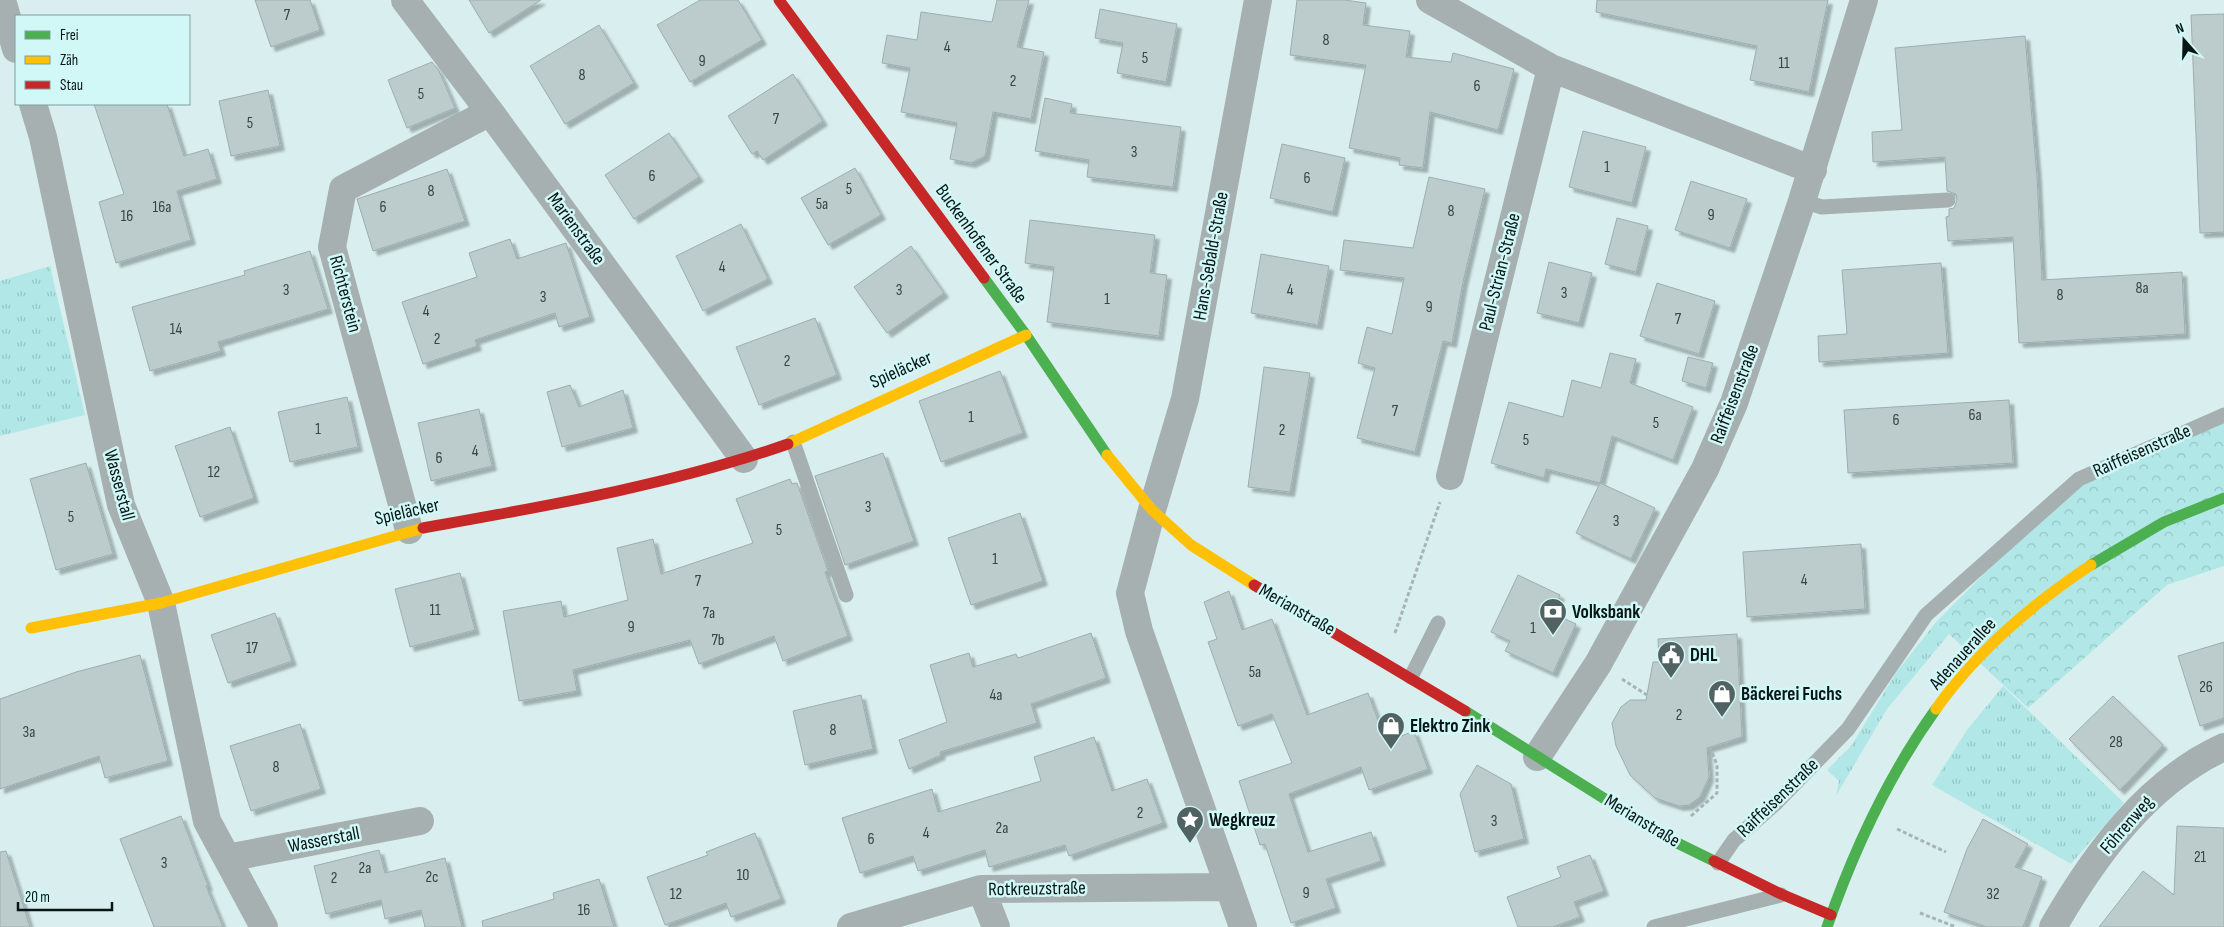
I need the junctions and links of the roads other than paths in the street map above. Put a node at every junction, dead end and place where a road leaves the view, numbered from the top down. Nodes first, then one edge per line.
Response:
1 (2, 0) edge
2 (405, 0) edge
3 (779, 0) edge
4 (1258, 0) edge
5 (1430, 0) edge
6 (1864, 0) edge
7 (15, 46) edge
8 (1551, 68) junction
9 (33, 105) edge
10 (490, 112) junction
11 (1813, 170) junction
12 (1948, 200) dead end
13 (1802, 201) junction
14 (1026, 336) junction
15 (2224, 414) edge
16 (793, 442) junction
17 (744, 459) junction
18 (1450, 476) road end
19 (2224, 498) edge
20 (1152, 510) junction
21 (409, 530) junction
22 (846, 595) dead end
23 (161, 603) junction
24 (1438, 623) dead end
25 (31, 628) dead end
26 (1411, 677) junction
27 (2224, 747) edge
28 (1537, 757) junction
29 (420, 821) dead end
30 (227, 858) junction
31 (1718, 863) junction
32 (1227, 887) junction
33 (981, 889) junction
34 (1782, 894) junction
35 (1831, 915) junction
36 (264, 927) edge
37 (851, 927) edge
38 (996, 927) edge
39 (1243, 927) edge
40 (1654, 927) edge
41 (1827, 927) edge
42 (2054, 927) edge

1 - 7 street
2 - 10 street, Marienstraße
3 - 14 street, Buckenhofener Straße
4 - 20 street, Hans-Sebald-Straße
5 - 8 street
6 - 11 street, Raiffeisenstraße
8 - 11 street
8 - 18 street, Paul-Strian-Straße
9 - 23 street, Wasserstall
10 - 17 street, Marienstraße
10 - 21 street, Richterstein
11 - 13 street, Raiffeisenstraße
12 - 13 lane
13 - 28 street, Raiffeisenstraße
14 - 16 street, Spieläcker
14 - 20 street, Buckenhofener Straße
15 - 31 lane, Raiffeisenstraße
16 - 17 street, Spieläcker
16 - 22 lane
17 - 21 street, Spieläcker
19 - 35 street, Adenauerallee
20 - 26 street, Merianstraße
20 - 32 street
21 - 23 street, Spieläcker
23 - 25 street, Spieläcker
23 - 30 street, Wasserstall
24 - 26 lane
26 - 28 street, Merianstraße
27 - 42 street, Föhrenweg
28 - 31 street, Merianstraße
29 - 30 street, Wasserstall
30 - 36 street, Wasserstall
31 - 34 street, Merianstraße
32 - 33 street, Rotkreuzstraße
32 - 39 street
33 - 37 street, Rotkreuzstraße
33 - 38 street
34 - 35 street, Merianstraße
34 - 40 lane
35 - 41 street, Adenauerallee

